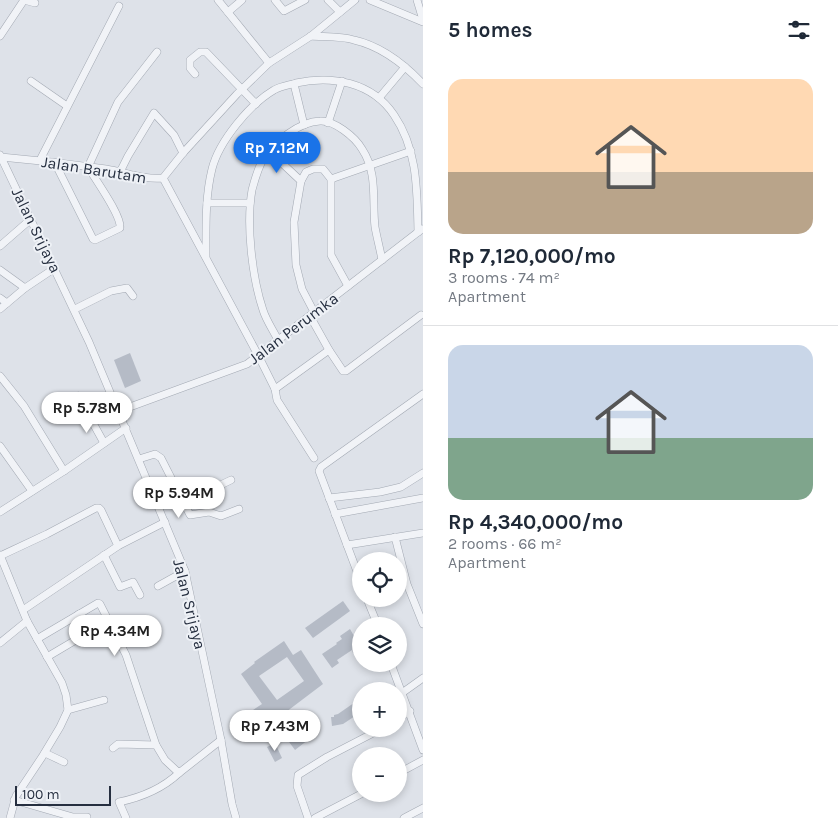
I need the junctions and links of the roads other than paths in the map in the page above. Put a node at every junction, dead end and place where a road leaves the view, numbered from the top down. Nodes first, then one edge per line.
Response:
1 (24, 0) edge
2 (218, 0) edge
3 (242, 0) edge
4 (275, 0) edge
5 (305, 0) edge
6 (328, 0) edge
7 (355, 0) edge
8 (370, 0) edge
9 (417, 0) edge
10 (35, 3) dead end
11 (119, 6) dead end
12 (228, 12) junction
13 (340, 12) junction
14 (423, 21) edge
15 (0, 36) edge
16 (311, 36) junction
17 (157, 52) dead end
18 (269, 63) junction
19 (405, 67) junction
20 (195, 74) dead end
21 (31, 81) dead end
22 (342, 81) junction
23 (294, 84) junction
24 (423, 84) edge
25 (242, 89) junction
26 (379, 98) junction
27 (256, 104) junction
28 (67, 106) junction
29 (328, 122) junction
30 (304, 125) junction
31 (411, 150) junction
32 (269, 151) junction
33 (183, 153) junction
34 (1, 156) edge
35 (40, 160) junction
36 (55, 164) junction
37 (369, 166) junction
38 (88, 167) junction
39 (120, 172) junction
40 (163, 178) junction
41 (331, 180) junction
42 (301, 181) junction
43 (207, 203) junction
44 (250, 203) junction
45 (31, 219) junction
46 (421, 230) edge
47 (0, 246) edge
48 (206, 256) junction
49 (382, 260) junction
50 (55, 268) junction
51 (0, 270) edge
52 (348, 286) junction
53 (26, 288) junction
54 (133, 296) dead end
55 (0, 298) edge
56 (7, 303) junction
57 (0, 309) edge
58 (75, 309) junction
59 (312, 314) junction
60 (421, 315) dead end
61 (278, 340) junction
62 (329, 350) junction
63 (258, 355) junction
64 (0, 376) edge
65 (275, 389) junction
66 (423, 394) edge
67 (78, 396) dead end
68 (416, 399) junction
69 (423, 405) edge
70 (120, 411) junction
71 (126, 428) junction
72 (104, 442) junction
73 (0, 446) edge
74 (314, 458) dead end
75 (139, 459) junction
76 (64, 471) junction
77 (423, 473) edge
78 (230, 480) dead end
79 (32, 491) junction
80 (329, 498) junction
81 (423, 498) edge
82 (183, 503) junction
83 (239, 509) dead end
84 (0, 512) edge
85 (335, 514) junction
86 (165, 522) junction
87 (423, 534) edge
88 (395, 537) junction
89 (347, 545) junction
90 (118, 546) junction
91 (104, 555) junction
92 (0, 556) edge
93 (352, 558) edge
94 (185, 571) junction
95 (158, 586) dead end
96 (140, 595) dead end
97 (23, 610) junction
98 (79, 614) junction
99 (27, 621) junction
100 (423, 624) edge
101 (92, 636) dead end
102 (37, 639) junction
103 (74, 641) dead end
104 (0, 643) edge
105 (47, 657) junction
106 (423, 678) edge
107 (407, 690) edge
108 (104, 700) dead end
109 (407, 705) edge
110 (68, 710) junction
111 (410, 711) junction
112 (407, 713) edge
113 (365, 737) edge
114 (221, 740) junction
115 (156, 745) junction
116 (113, 748) dead end
117 (423, 750) edge
118 (45, 753) junction
119 (423, 760) edge
120 (64, 762) dead end
121 (407, 769) edge
122 (179, 773) junction
123 (352, 799) edge
124 (14, 800) junction
125 (423, 808) edge
126 (86, 817) edge
127 (10, 818) edge
128 (126, 818) edge
129 (236, 818) edge
130 (308, 818) edge
131 (316, 818) edge
132 (404, 818) edge

1 - 10 street
1 - 15 street
2 - 12 street
3 - 12 street
4 - 5 street
6 - 13 street
7 - 13 street, Jalan Barutam
8 - 14 street
9 - 14 street
11 - 28 street
12 - 18 street
13 - 16 street, Jalan Barutam
16 - 18 street, Jalan Barutam
16 - 19 street
17 - 38 street
18 - 25 street, Jalan Barutam
19 - 24 street
19 - 26 street
20 - 25 street
21 - 28 street
22 - 23 street
22 - 26 street
22 - 29 street
23 - 27 street
23 - 30 street
25 - 27 street
25 - 33 street, Jalan Barutam
26 - 31 street
27 - 43 street
28 - 35 street
29 - 30 street
29 - 37 street
30 - 32 street
31 - 37 street
31 - 46 street
32 - 42 street
32 - 44 street
33 - 39 street
33 - 40 street, Jalan Barutam
34 - 35 street, Jalan Barutam
34 - 45 street, Jalan Srijaya
35 - 36 street, Jalan Barutam
36 - 38 street, Jalan Barutam
36 - 38 street
37 - 41 street
37 - 49 street
38 - 39 street, Jalan Barutam
39 - 40 street, Jalan Barutam
40 - 48 street
41 - 42 street
41 - 52 street
42 - 59 street
43 - 44 street
43 - 48 street
44 - 61 street
45 - 47 street
45 - 50 street, Jalan Srijaya
46 - 49 street, Jalan Perumka
48 - 63 street
49 - 52 street, Jalan Perumka
50 - 53 street
50 - 58 street, Jalan Srijaya
51 - 53 street
52 - 59 street, Jalan Perumka
53 - 56 street
54 - 58 street
55 - 56 street
56 - 57 street
58 - 70 street, Jalan Srijaya
59 - 61 street, Jalan Perumka
59 - 62 street
60 - 62 street
61 - 63 street, Jalan Perumka
62 - 65 street
63 - 65 street
63 - 70 street, Jalan Perumka
64 - 76 street
65 - 74 street
66 - 68 street
67 - 72 street
68 - 69 street
68 - 80 street
70 - 71 street, Jalan Srijaya
71 - 72 street
71 - 75 street, Jalan Srijaya
72 - 76 street
73 - 79 street
75 - 82 street
75 - 86 street, Jalan Srijaya
76 - 79 street
77 - 80 street
78 - 82 street
79 - 84 street
80 - 85 street
81 - 85 street
82 - 83 street
85 - 89 street
86 - 90 street
86 - 94 street, Jalan Srijaya
87 - 88 street
88 - 89 street
88 - 100 street
89 - 93 street
90 - 91 street
90 - 92 street
91 - 96 street
91 - 97 street
92 - 97 street
94 - 95 street
94 - 114 street, Jalan Srijaya
97 - 99 street
98 - 101 street
98 - 102 street
98 - 115 street
99 - 102 street
99 - 104 street
102 - 105 street
103 - 105 street
105 - 110 street
106 - 107 street
108 - 110 street
109 - 111 street
110 - 118 street
111 - 112 street
111 - 117 street
113 - 130 street
114 - 122 street
114 - 129 street, Jalan Srijaya
115 - 116 street
115 - 122 street
118 - 120 street
118 - 124 street
119 - 121 street
122 - 128 street
123 - 131 street
124 - 126 street
124 - 127 street
125 - 132 street

